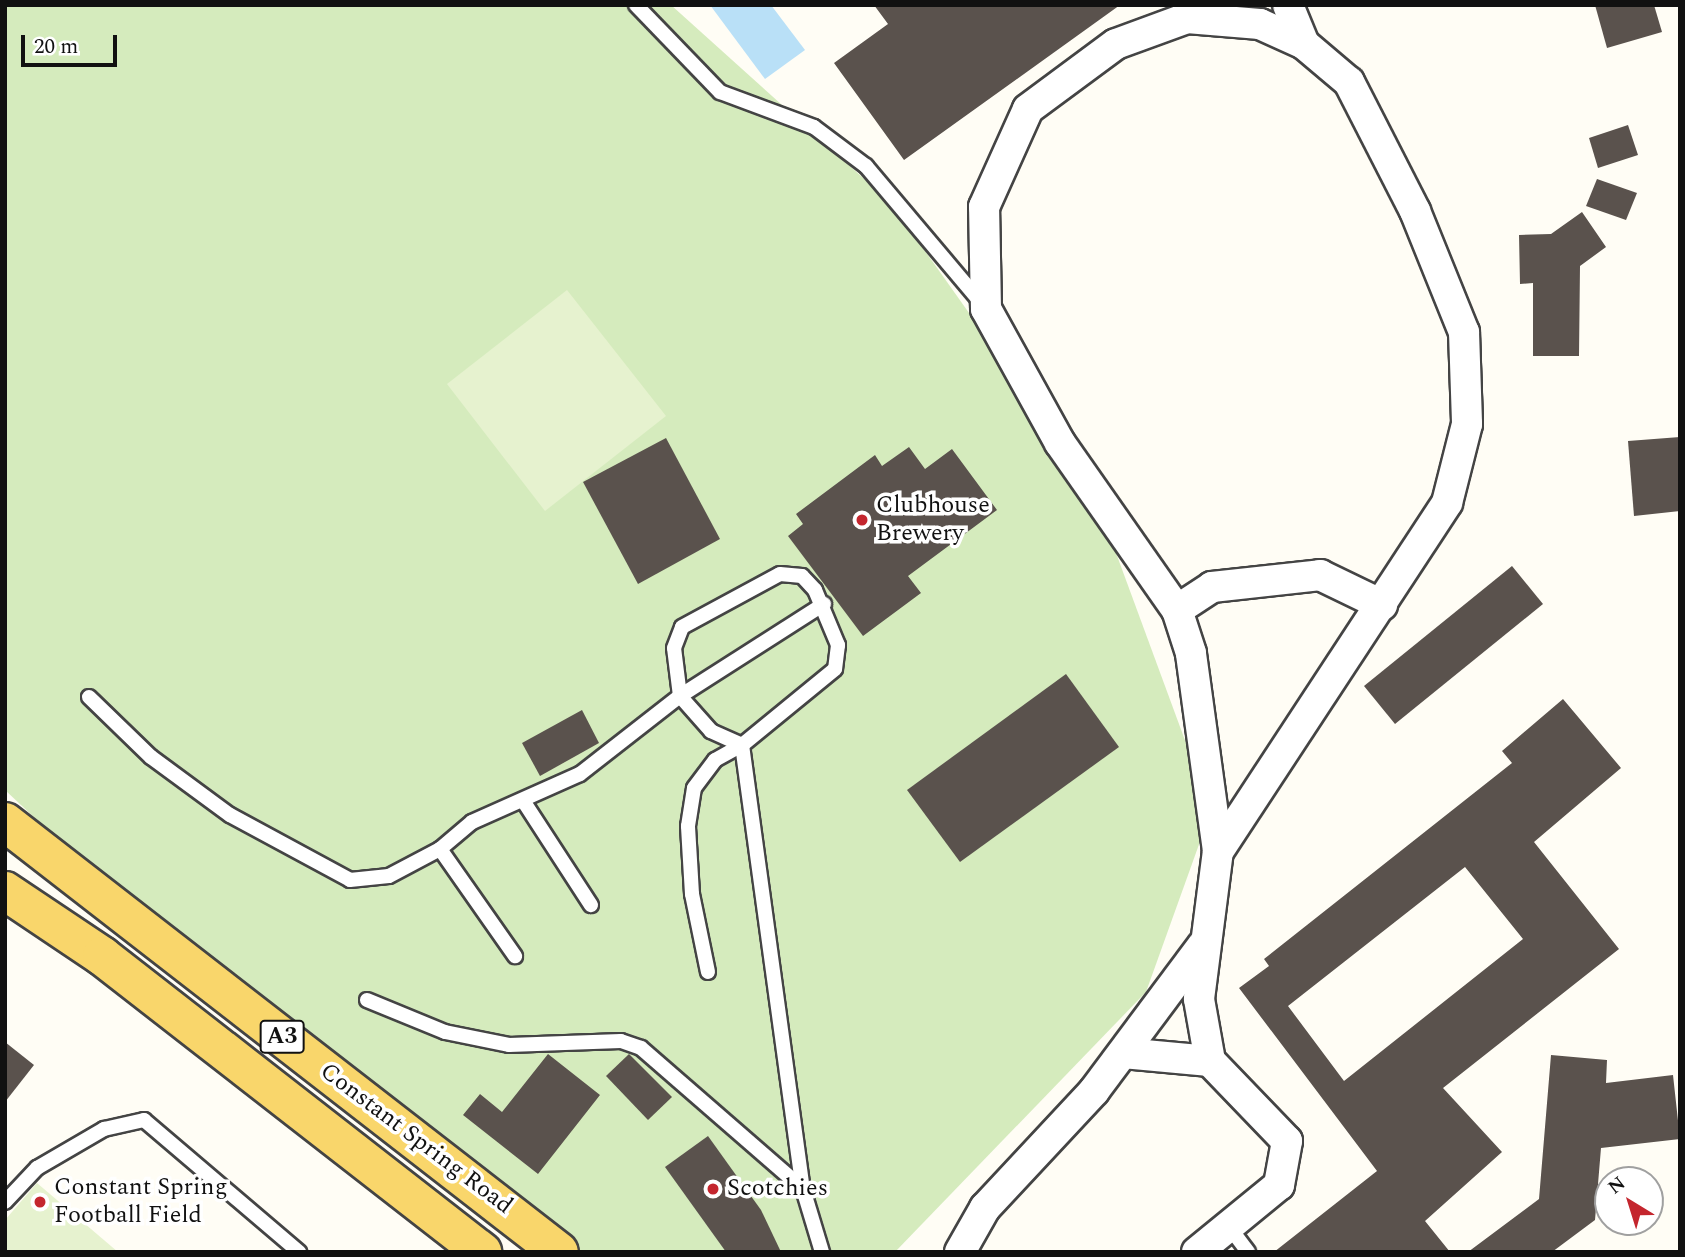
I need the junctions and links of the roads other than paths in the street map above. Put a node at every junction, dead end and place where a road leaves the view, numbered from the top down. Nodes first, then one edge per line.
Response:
1 (636, 5) edge
2 (1288, 5) edge
3 (1193, 12) edge
4 (1304, 44) junction
5 (986, 309) junction
6 (824, 604) junction
7 (1381, 605) junction
8 (1177, 610) junction
9 (89, 696) dead end
10 (680, 696) junction
11 (742, 745) junction
12 (524, 802) junction
13 (5, 822) edge
14 (440, 849) junction
15 (1218, 851) junction
16 (5, 891) edge
17 (591, 905) dead end
18 (1202, 946) junction
19 (515, 956) dead end
20 (708, 972) dead end
21 (367, 1000) dead end
22 (1124, 1053) junction
23 (1210, 1061) junction
24 (803, 1189) junction
25 (5, 1202) edge
26 (1230, 1228) junction
27 (473, 1249) edge
28 (299, 1252) edge
29 (559, 1252) edge
30 (822, 1252) edge
31 (960, 1252) edge
32 (1197, 1252) edge
33 (1248, 1252) edge

1 - 5 lane
2 - 4 street
3 - 4 street
3 - 5 street
4 - 7 street
5 - 8 street
6 - 10 lane
6 - 10 lane
6 - 11 lane
7 - 8 street
7 - 15 street
8 - 15 street
9 - 14 lane
10 - 11 lane
10 - 12 lane
11 - 20 lane
11 - 24 lane
12 - 14 lane
12 - 17 lane
13 - 29 main road, Constant Spring Road / A3
14 - 19 lane
15 - 18 street
16 - 27 main road, Constant Spring Road / A3
18 - 22 street
18 - 23 street
21 - 24 lane
22 - 23 street
22 - 31 street
23 - 26 street
24 - 30 lane
25 - 28 lane
26 - 32 street
26 - 33 lane

